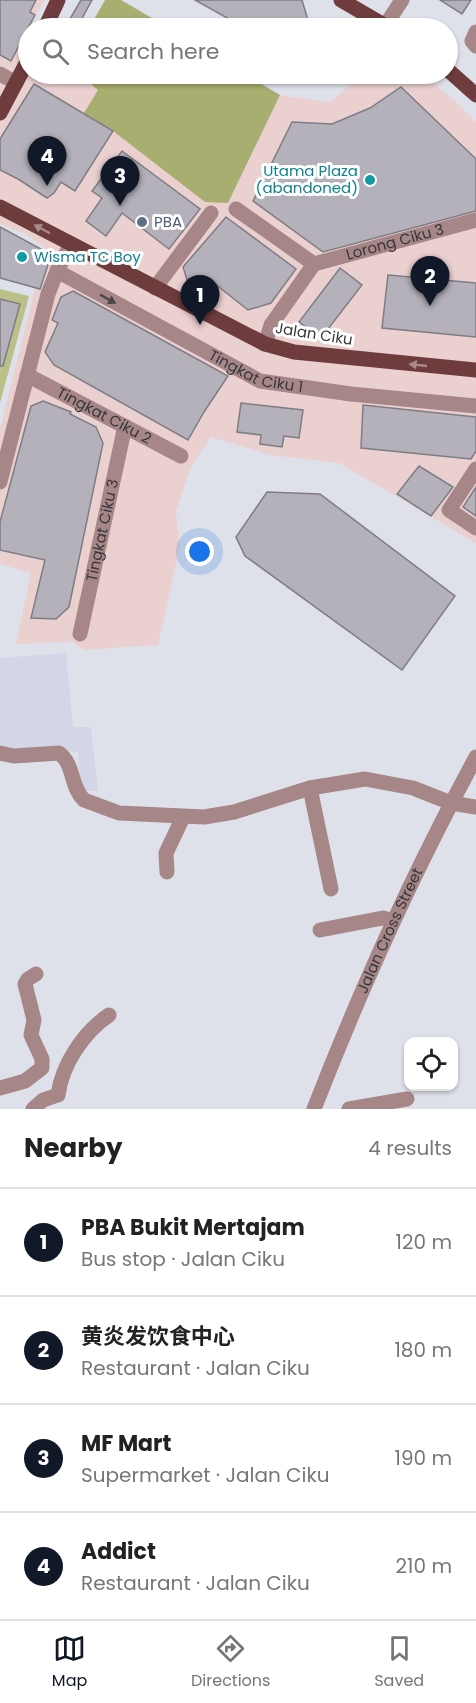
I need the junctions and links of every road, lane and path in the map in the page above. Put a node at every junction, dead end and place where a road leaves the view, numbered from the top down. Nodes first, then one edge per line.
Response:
1 (58, 0) edge
2 (341, 0) edge
3 (402, 0) edge
4 (50, 18) edge
5 (372, 18) edge
6 (392, 18) edge
7 (476, 32) edge
8 (476, 46) edge
9 (0, 74) edge
10 (18, 79) edge
11 (458, 79) edge
12 (16, 83) junction
13 (476, 95) edge
14 (0, 113) edge
15 (0, 207) edge
16 (236, 209) dead end
17 (211, 213) dead end
18 (476, 220) edge
19 (71, 244) junction
20 (314, 264) junction
21 (57, 271) junction
22 (155, 288) junction
23 (265, 344) junction
24 (476, 370) edge
25 (27, 375) junction
26 (476, 406) edge
27 (125, 426) junction
28 (3, 454) edge
29 (181, 456) dead end
30 (476, 469) edge
31 (0, 482) edge
32 (476, 528) edge
33 (80, 634) dead end
34 (0, 753) edge
35 (476, 757) edge
36 (310, 788) junction
37 (451, 803) junction
38 (476, 807) edge
39 (183, 817) junction
40 (166, 872) dead end
41 (331, 890) dead end
42 (393, 921) junction
43 (321, 930) dead end
44 (36, 974) dead end
45 (109, 1015) dead end
46 (0, 1088) edge
47 (407, 1100) dead end
48 (33, 1109) edge
49 (314, 1109) edge
50 (349, 1109) edge

1 - 4 main road
2 - 5 main road
3 - 6 street
7 - 8 street
9 - 12 street
10 - 12 main road
11 - 13 main road
12 - 14 main road
19 -> 15 main road, Jalan Ciku
16 - 20 street
17 - 22 street
18 - 20 street, Lorong Ciku 3
19 - 21 street
19 - 22 main road, Jalan Ciku
20 - 23 street
21 - 25 street
21 -> 26 street, Tingkat Ciku 1
22 - 23 main road, Jalan Ciku
24 -> 23 main road, Jalan Ciku
25 - 27 street, Tingkat Ciku 2
25 - 28 street
27 - 29 street, Tingkat Ciku 2
27 - 33 street, Tingkat Ciku 3
28 - 31 street
30 - 32 street
34 - 39 street
35 - 37 street, Jalan Cross Street
36 - 37 street
36 - 39 street
36 - 41 street
37 - 38 street
37 - 42 street, Jalan Cross Street
39 - 40 street
42 - 43 street
42 - 49 street, Jalan Cross Street
44 - 46 street
45 - 48 street
47 - 50 street

